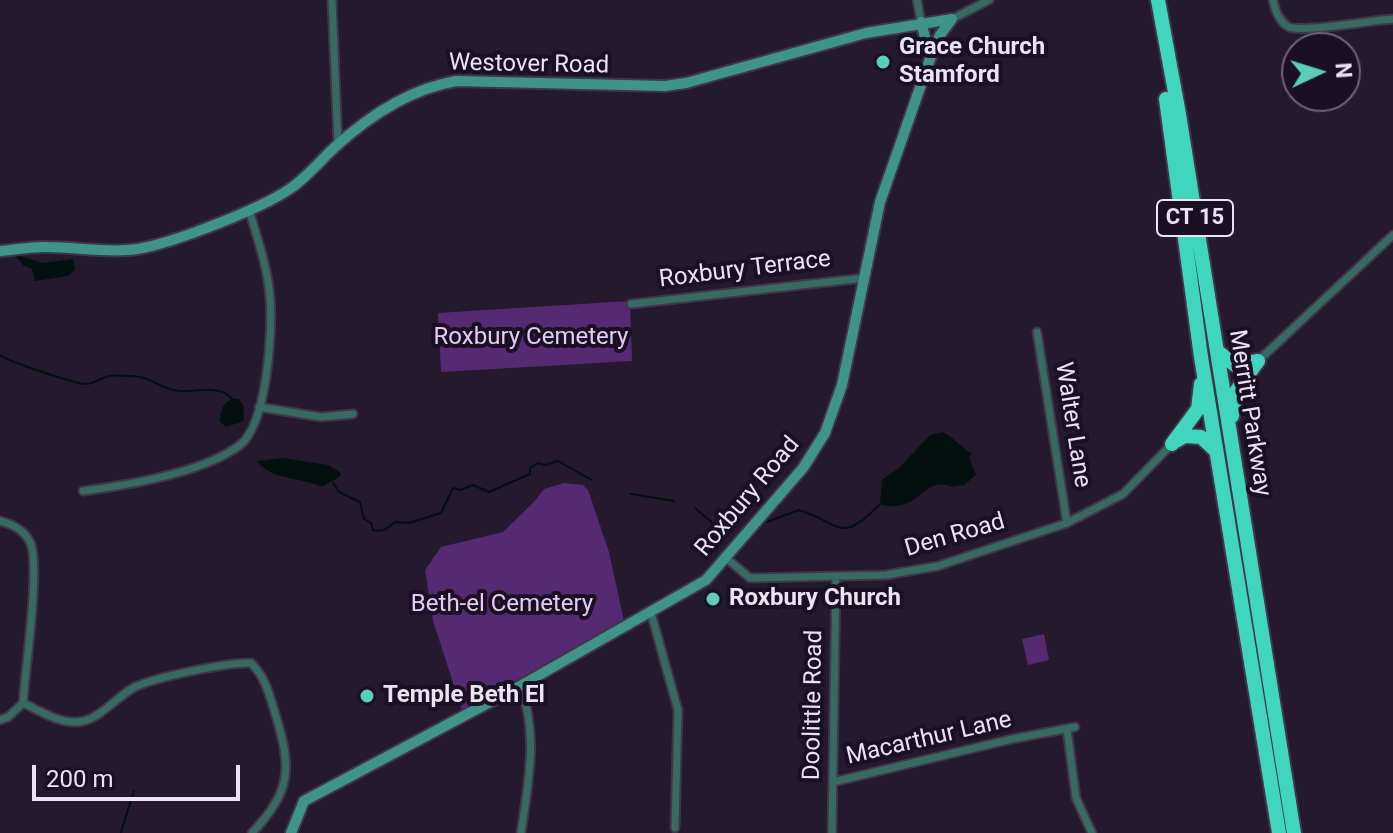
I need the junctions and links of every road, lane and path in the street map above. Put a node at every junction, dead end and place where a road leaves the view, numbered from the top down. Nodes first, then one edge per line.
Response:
1 (332, 0) edge
2 (917, 0) edge
3 (989, 0) edge
4 (1148, 0) edge
5 (1158, 0) edge
6 (1273, 0) edge
7 (952, 19) junction
8 (1393, 19) edge
9 (921, 22) junction
10 (930, 59) junction
11 (338, 144) junction
12 (249, 209) junction
13 (1393, 235) edge
14 (0, 251) edge
15 (864, 278) junction
16 (631, 304) dead end
17 (1037, 332) dead end
18 (1216, 350) junction
19 (1201, 357) junction
20 (1258, 361) junction
21 (259, 407) junction
22 (353, 414) dead end
23 (1230, 436) junction
24 (1172, 444) junction
25 (1217, 452) junction
26 (83, 491) dead end
27 (0, 521) edge
28 (1067, 523) junction
29 (726, 558) junction
30 (836, 578) junction
31 (651, 613) junction
32 (520, 686) junction
33 (23, 703) junction
34 (0, 720) edge
35 (833, 782) junction
36 (675, 828) dead end
37 (252, 833) edge
38 (291, 833) edge
39 (521, 833) edge
40 (832, 833) edge
41 (1092, 833) edge
42 (1279, 833) edge
43 (1294, 833) edge

1 - 11 street
2 - 9 street
3 - 7 street
4 - 19 highway, Merritt Parkway / CT 15
5 - 18 highway, Merritt Parkway / CT 15
6 - 8 street
7 - 9 street, Westover Road
7 - 10 street, Roxbury Road
9 - 10 street
9 - 11 street, Westover Road
10 - 15 street, Roxbury Road
11 - 12 street, Westover Road
12 - 14 street, Westover Road
12 - 21 street
13 - 20 street
15 - 16 street, Roxbury Terrace
15 - 29 street, Roxbury Road
17 - 28 street, Walter Lane
18 - 20 highway
18 - 23 highway, Merritt Parkway / CT 15
19 - 24 highway
19 - 25 highway, Merritt Parkway / CT 15
20 - 23 highway
21 - 22 street
21 - 26 street
23 - 43 highway, Merritt Parkway / CT 15
24 - 25 highway
24 - 28 street, Den Road
25 - 42 highway, Merritt Parkway / CT 15
27 - 33 street
28 - 30 street, Den Road
29 - 30 street, Den Road
29 - 31 street, Roxbury Road
30 - 35 street, Doolittle Road
31 - 32 street, Roxbury Road
31 - 36 street
32 - 38 street, Roxbury Road
32 - 39 street
33 - 34 street
33 - 37 street
35 - 40 street, Doolittle Road
35 - 41 street, Macarthur Lane

